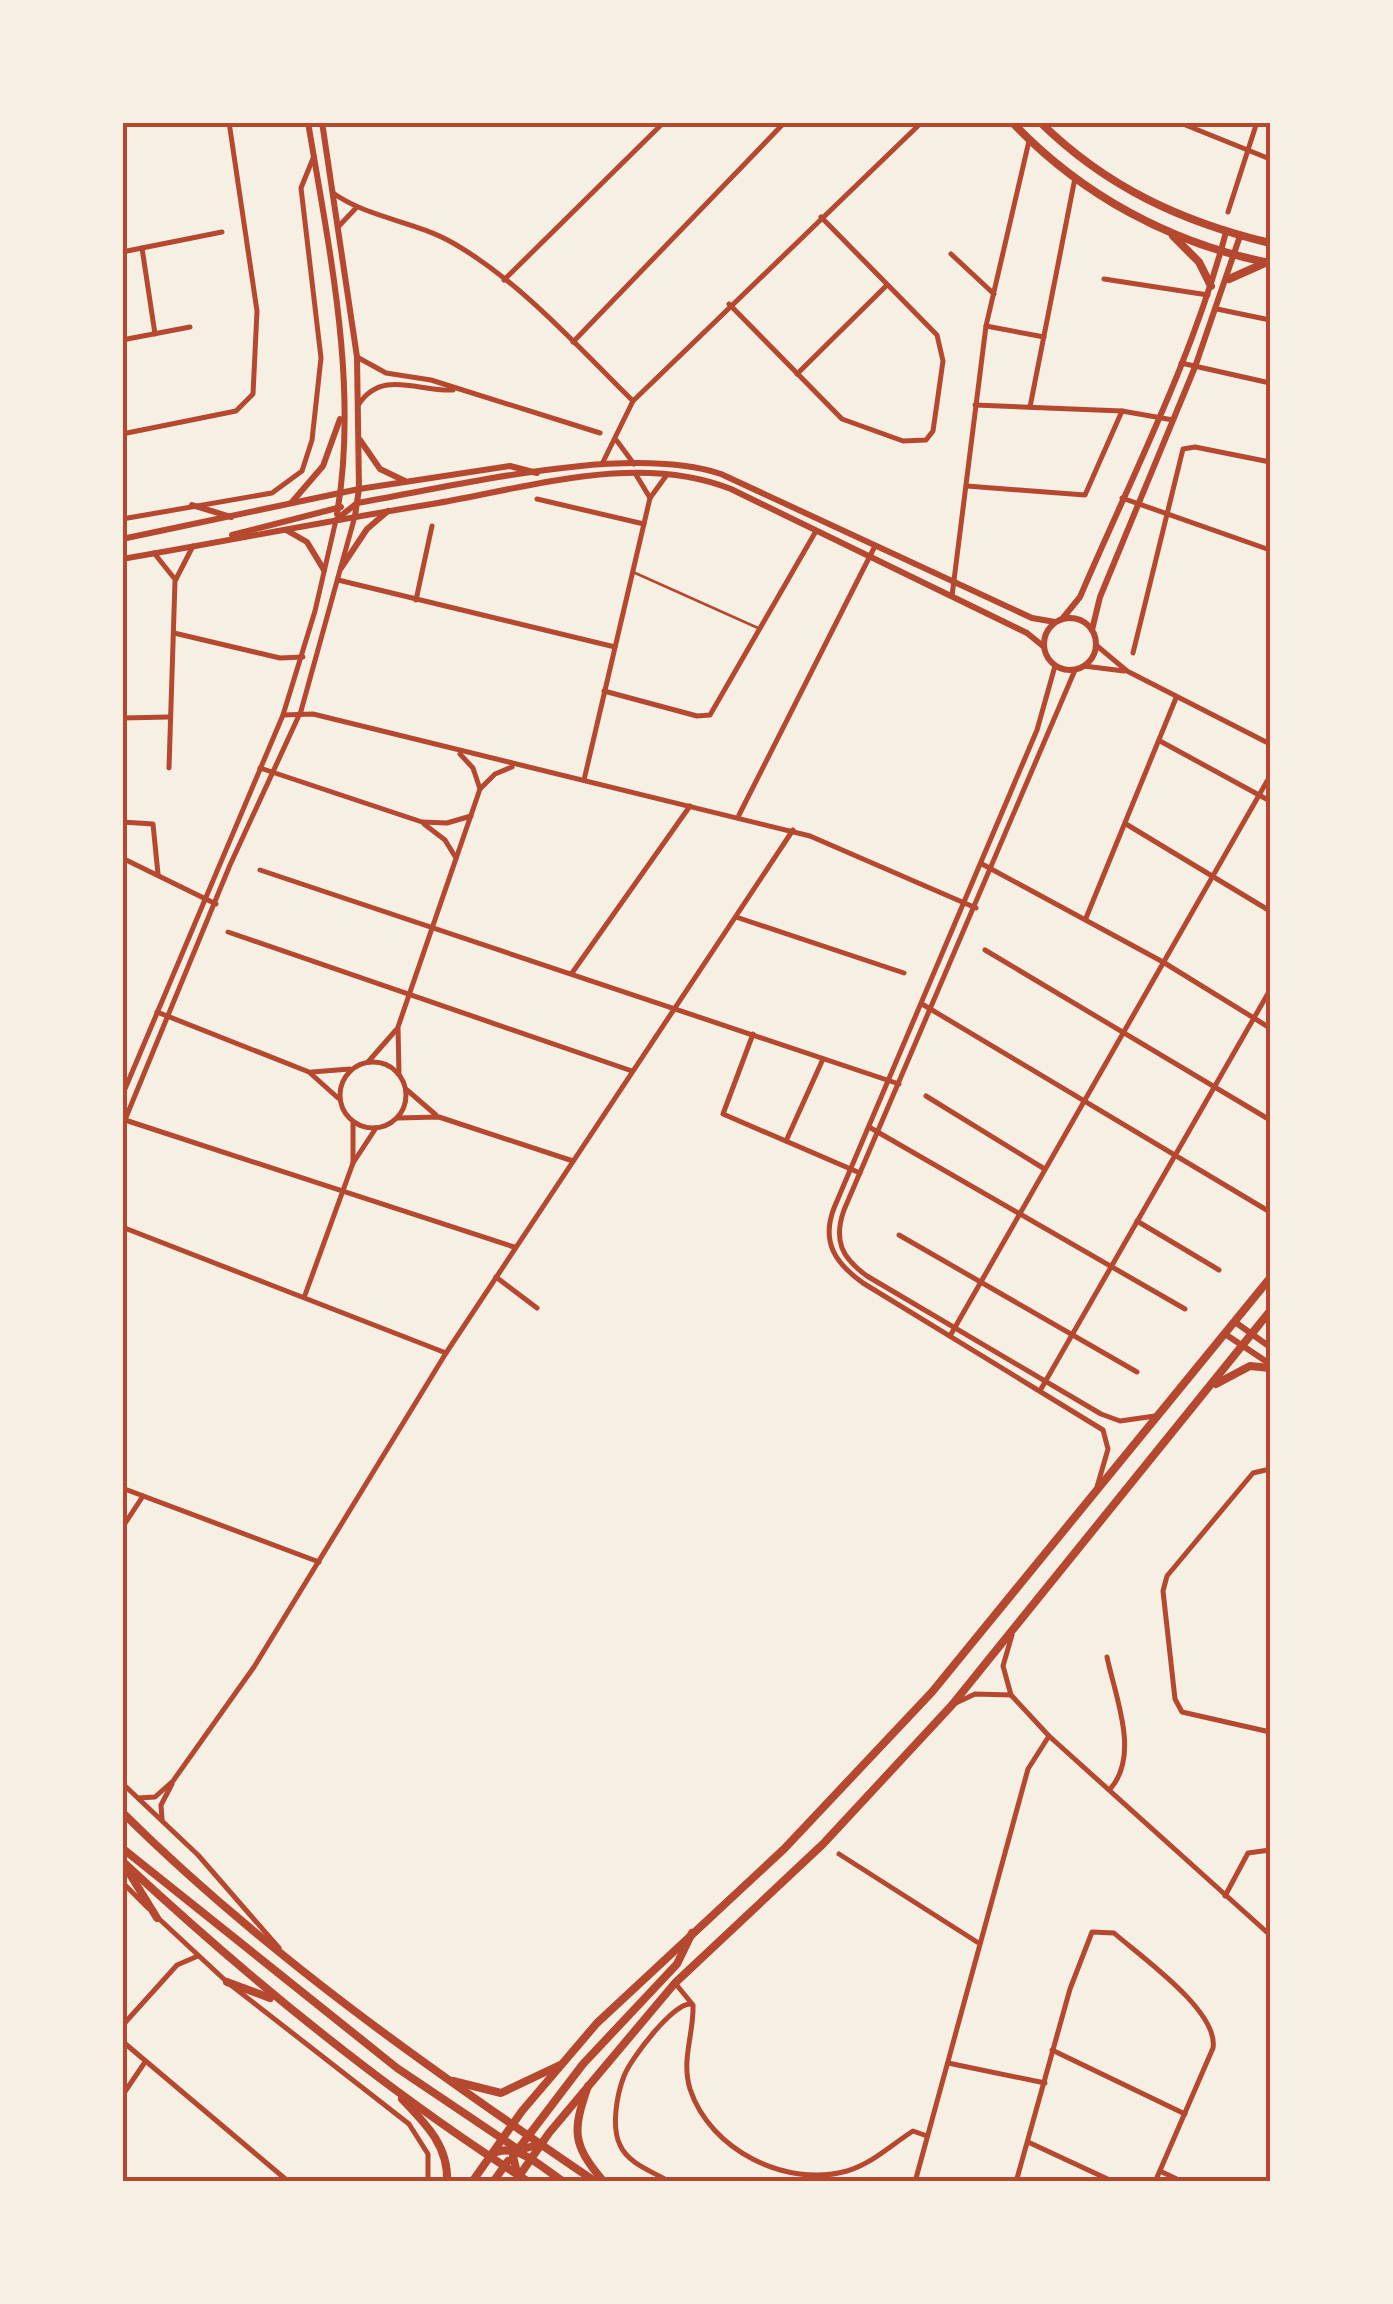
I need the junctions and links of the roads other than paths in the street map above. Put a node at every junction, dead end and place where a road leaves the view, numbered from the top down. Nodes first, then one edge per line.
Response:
1 (229, 122) edge
2 (308, 122) edge
3 (322, 122) edge
4 (664, 122) edge
5 (785, 122) edge
6 (922, 122) edge
7 (1012, 122) edge
8 (1040, 122) edge
9 (1178, 122) edge
10 (1257, 122) edge
11 (1029, 141) junction
12 (1247, 153) junction
13 (314, 156) junction
14 (1270, 159) edge
15 (1075, 178) junction
16 (332, 193) junction
17 (356, 208) junction
18 (1228, 212) dead end
19 (821, 217) junction
20 (338, 227) junction
21 (222, 232) dead end
22 (1226, 232) junction
23 (1170, 233) junction
24 (1240, 236) junction
25 (1270, 243) edge
26 (142, 248) junction
27 (122, 252) edge
28 (1221, 252) junction
29 (951, 254) dead end
30 (1235, 256) junction
31 (1268, 263) edge
32 (1104, 279) dead end
33 (1229, 279) junction
34 (504, 280) junction
35 (886, 286) junction
36 (1209, 291) junction
37 (994, 294) junction
38 (729, 304) junction
39 (1218, 308) junction
40 (1270, 320) edge
41 (986, 326) junction
42 (190, 327) dead end
43 (154, 334) junction
44 (1044, 337) junction
45 (122, 340) edge
46 (573, 342) junction
47 (357, 356) junction
48 (1180, 363) junction
49 (1195, 367) junction
50 (797, 374) junction
51 (1270, 382) edge
52 (454, 390) junction
53 (634, 401) junction
54 (359, 404) junction
55 (975, 405) junction
56 (1030, 407) junction
57 (343, 409) junction
58 (1122, 411) junction
59 (1158, 416) junction
60 (1173, 420) junction
61 (122, 434) edge
62 (600, 434) dead end
63 (616, 438) junction
64 (359, 439) junction
65 (1270, 462) edge
66 (599, 467) junction
67 (635, 469) junction
68 (669, 472) junction
69 (538, 474) junction
70 (408, 482) junction
71 (967, 486) junction
72 (359, 489) junction
73 (340, 492) junction
74 (650, 498) junction
75 (1122, 498) junction
76 (537, 499) dead end
77 (358, 503) junction
78 (1138, 503) junction
79 (291, 504) junction
80 (192, 505) junction
81 (338, 508) junction
82 (390, 510) junction
83 (1170, 512) junction
84 (354, 516) junction
85 (232, 517) junction
86 (122, 519) edge
87 (336, 520) junction
88 (644, 524) junction
89 (432, 526) dead end
90 (285, 530) junction
91 (816, 530) junction
92 (122, 539) edge
93 (218, 541) junction
94 (193, 546) junction
95 (875, 546) junction
96 (1270, 550) edge
97 (154, 553) junction
98 (870, 556) junction
99 (122, 559) edge
100 (342, 568) junction
101 (324, 570) junction
102 (632, 572) junction
103 (338, 580) junction
104 (175, 581) junction
105 (956, 583) junction
106 (952, 596) junction
107 (416, 600) junction
108 (1058, 621) junction
109 (760, 628) junction
110 (1092, 630) junction
111 (173, 633) junction
112 (1096, 645) junction
113 (1043, 646) junction
114 (615, 647) junction
115 (1133, 653) dead end
116 (303, 656) junction
117 (1055, 666) junction
118 (1084, 666) junction
119 (1075, 670) junction
120 (1127, 671) junction
121 (604, 692) junction
122 (1176, 698) junction
123 (301, 711) junction
124 (283, 715) junction
125 (169, 717) junction
126 (122, 718) edge
127 (1160, 741) junction
128 (1270, 744) edge
129 (458, 752) junction
130 (515, 766) junction
131 (169, 768) dead end
132 (260, 768) junction
133 (272, 772) junction
134 (1270, 776) edge
135 (584, 780) junction
136 (480, 789) junction
137 (1260, 794) junction
138 (1270, 800) edge
139 (690, 806) junction
140 (738, 815) junction
141 (471, 816) junction
142 (122, 822) edge
143 (422, 822) junction
144 (1126, 824) junction
145 (792, 830) junction
146 (122, 858) edge
147 (456, 858) junction
148 (982, 863) junction
149 (992, 868) junction
150 (260, 870) dead end
151 (1212, 874) junction
152 (158, 875) junction
153 (204, 898) junction
154 (965, 903) junction
155 (216, 904) junction
156 (976, 908) junction
157 (1270, 910) edge
158 (736, 917) junction
159 (1086, 918) junction
160 (432, 927) junction
161 (228, 932) dead end
162 (986, 950) dead end
163 (1163, 962) junction
164 (572, 973) junction
165 (904, 973) dead end
166 (1270, 990) edge
167 (408, 994) junction
168 (922, 1004) junction
169 (675, 1008) junction
170 (933, 1010) junction
171 (157, 1012) junction
172 (169, 1016) junction
173 (1253, 1018) junction
174 (398, 1027) junction
175 (1270, 1028) edge
176 (1124, 1031) junction
177 (753, 1034) junction
178 (823, 1059) junction
179 (368, 1062) junction
180 (354, 1068) junction
181 (633, 1071) junction
182 (309, 1072) junction
183 (399, 1075) junction
184 (888, 1080) junction
185 (899, 1084) junction
186 (1213, 1085) junction
187 (405, 1088) junction
188 (122, 1096) edge
189 (926, 1096) dead end
190 (340, 1100) junction
191 (1083, 1101) junction
192 (438, 1117) junction
193 (397, 1118) junction
194 (1270, 1120) edge
195 (123, 1122) edge
196 (353, 1122) junction
197 (869, 1126) junction
198 (376, 1128) junction
199 (879, 1132) junction
200 (786, 1142) junction
201 (1175, 1156) junction
202 (572, 1161) junction
203 (353, 1163) junction
204 (1043, 1168) junction
205 (850, 1169) junction
206 (860, 1174) junction
207 (344, 1192) junction
208 (1270, 1212) edge
209 (1018, 1214) junction
210 (1137, 1220) junction
211 (122, 1227) edge
212 (898, 1235) dead end
213 (515, 1247) junction
214 (1110, 1269) junction
215 (1219, 1270) dead end
216 (496, 1277) junction
217 (1270, 1278) edge
218 (980, 1281) junction
219 (304, 1296) junction
220 (537, 1308) dead end
221 (1185, 1310) dead end
222 (1270, 1311) edge
223 (1235, 1322) junction
224 (955, 1326) junction
225 (1224, 1334) junction
226 (1252, 1334) junction
227 (950, 1336) junction
228 (1072, 1336) junction
229 (1243, 1346) junction
230 (1270, 1347) edge
231 (446, 1354) junction
232 (1270, 1366) edge
233 (1137, 1372) dead end
234 (1046, 1380) junction
235 (1041, 1389) junction
236 (1205, 1393) junction
237 (1158, 1416) junction
238 (1270, 1469) edge
239 (122, 1488) edge
240 (1096, 1492) junction
241 (143, 1496) junction
242 (122, 1528) edge
243 (319, 1562) junction
244 (1014, 1630) junction
245 (1107, 1658) dead end
246 (1011, 1694) junction
247 (952, 1705) junction
248 (1270, 1732) edge
249 (1050, 1736) junction
250 (173, 1781) junction
251 (122, 1783) edge
252 (1111, 1788) junction
253 (138, 1798) junction
254 (122, 1813) edge
255 (162, 1820) junction
256 (122, 1848) edge
257 (1270, 1850) edge
258 (839, 1854) dead end
259 (122, 1862) edge
260 (122, 1882) edge
261 (1226, 1896) junction
262 (158, 1918) junction
263 (692, 1933) junction
264 (1270, 1935) edge
265 (183, 1942) junction
266 (977, 1942) junction
267 (281, 1950) junction
268 (198, 1956) junction
269 (178, 1965) junction
270 (227, 1982) junction
271 (675, 1983) junction
272 (278, 2001) junction
273 (693, 2005) junction
274 (122, 2026) edge
275 (122, 2041) edge
276 (1052, 2050) junction
277 (146, 2062) junction
278 (948, 2062) junction
279 (560, 2066) junction
280 (438, 2074) junction
281 (388, 2084) junction
282 (1045, 2084) junction
283 (588, 2086) junction
284 (122, 2096) edge
285 (1185, 2114) junction
286 (512, 2124) junction
287 (526, 2135) junction
288 (927, 2136) junction
289 (500, 2141) junction
290 (1028, 2142) junction
291 (540, 2144) junction
292 (516, 2150) junction
293 (490, 2155) junction
294 (530, 2159) junction
295 (504, 2165) junction
296 (1160, 2170) junction
297 (1270, 2173) edge
298 (517, 2178) edge
299 (289, 2182) edge
300 (428, 2182) edge
301 (447, 2182) edge
302 (472, 2182) edge
303 (492, 2182) edge
304 (529, 2182) edge
305 (564, 2182) edge
306 (596, 2182) edge
307 (604, 2182) edge
308 (670, 2182) edge
309 (915, 2182) edge
310 (1016, 2182) edge
311 (1114, 2182) edge
312 (1155, 2182) edge
313 (1184, 2182) edge
314 (1266, 2182) edge

1 - 61 street
2 - 13 street
3 - 16 street
4 - 34 street
5 - 46 street
6 - 19 street
7 - 11 main road
8 - 22 main road
9 - 12 street
10 - 12 street
11 - 15 main road
11 - 37 street
12 - 14 street
12 - 18 street
13 - 57 street
13 - 80 street
15 - 23 main road
15 - 44 street
16 - 17 street
16 - 20 street
17 - 20 street
17 - 34 street
19 - 35 street
19 - 38 street
20 - 47 street
21 - 26 street
22 - 24 main road
22 - 28 street
23 - 28 main road
23 - 36 main road
24 - 25 main road
24 - 30 street
26 - 27 street
26 - 43 street
28 - 30 main road
28 - 36 street
29 - 37 street
30 - 31 main road
30 - 33 street
31 - 33 main road
32 - 36 street
33 - 39 street
34 - 46 street
35 - 50 street
35 - 50 street
36 - 48 street
37 - 41 street
38 - 50 street
38 - 53 street
39 - 40 street
39 - 49 street
41 - 44 street
41 - 55 street
42 - 43 street
43 - 45 street
44 - 56 street
46 - 53 street
47 - 52 street
47 - 54 street
48 - 49 street
48 - 59 street
49 - 51 street
49 - 60 street
52 - 54 street
52 - 62 street
53 - 63 street
54 - 64 street
55 - 56 street
55 - 71 street
56 - 58 street
57 - 73 street
57 - 79 street
58 - 59 street
58 - 71 street
59 - 60 street
59 - 75 street
60 - 78 street
63 - 66 street
63 - 67 street
64 - 70 street
64 - 72 street
65 - 83 street
66 - 67 street
66 - 69 street
67 - 68 street
67 - 74 street
67 - 82 street
67 - 95 street
68 - 74 street
68 - 91 street
69 - 70 street
69 - 77 street
70 - 72 street
71 - 105 street
72 - 73 street
72 - 77 street
72 - 81 street
73 - 79 street
73 - 81 street
74 - 88 street
75 - 78 street
75 - 108 street
76 - 88 street
77 - 84 street
77 - 87 street
78 - 83 street
78 - 110 street
79 - 85 street
80 - 85 street
80 - 86 street
81 - 87 street
81 - 93 street
82 - 84 street
82 - 100 street
83 - 96 street
83 - 115 street
84 - 87 street
84 - 100 street
85 - 92 street
87 - 90 street
87 - 101 street
88 - 102 street
89 - 107 street
90 - 93 street
90 - 101 street
91 - 98 street
91 - 109 street
93 - 94 street
94 - 97 street
94 - 104 street
95 - 98 street
95 - 105 street
97 - 99 street
97 - 104 street
98 - 106 street
98 - 140 street
100 - 103 street
101 - 116 street
102 - 109 lane
102 - 114 street
103 - 107 street
103 - 123 street
104 - 111 street
105 - 106 street
105 - 108 street
106 - 113 street
107 - 114 street
108 - 110 street
108 - 113 street
109 - 121 street
110 - 112 street
111 - 116 street
111 - 125 street
112 - 118 street
112 - 120 street
113 - 117 street
114 - 121 street
116 - 124 street
117 - 119 street
117 - 148 street
118 - 119 street
118 - 120 street
119 - 149 street
120 - 122 street
121 - 135 street
122 - 127 street
122 - 128 street
123 - 124 street
123 - 129 street
123 - 133 street
124 - 132 street
125 - 126 street
125 - 131 street
127 - 137 street
127 - 144 street
129 - 130 street
129 - 136 street
130 - 135 street
130 - 136 street
132 - 133 street
132 - 153 street
133 - 143 street
133 - 155 street
134 - 137 street
135 - 139 street
136 - 141 street
137 - 138 street
137 - 151 street
139 - 140 street
139 - 164 street
140 - 145 street
141 - 143 street
141 - 147 street
142 - 152 street
143 - 147 street
144 - 151 street
144 - 159 street
145 - 154 street
145 - 158 street
146 - 152 street
147 - 160 street
148 - 149 street
148 - 154 street
149 - 156 street
149 - 159 street
150 - 160 street
151 - 157 street
151 - 163 street
152 - 153 street
153 - 155 street
153 - 171 street
154 - 156 street
154 - 168 street
155 - 172 street
156 - 170 street
158 - 165 street
158 - 169 street
159 - 163 street
160 - 164 street
160 - 167 street
161 - 167 street
162 - 176 street
163 - 173 street
163 - 176 street
164 - 169 street
166 - 173 street
167 - 174 street
167 - 181 street
168 - 170 street
168 - 184 street
169 - 177 street
169 - 181 street
170 - 185 street
170 - 191 street
171 - 172 street
171 - 188 street
172 - 182 street
172 - 195 street
173 - 175 street
173 - 186 street
174 - 179 street
174 - 183 street
176 - 186 street
176 - 191 street
177 - 178 street
177 - 200 street
178 - 184 street
178 - 200 street
179 - 180 street
179 - 183 street
180 - 182 street
180 - 190 street
181 - 202 street
182 - 190 street
183 - 187 street
184 - 185 street
184 - 197 street
185 - 199 street
186 - 194 street
186 - 201 street
187 - 192 street
187 - 193 street
189 - 204 street
190 - 196 street
191 - 201 street
191 - 204 street
192 - 193 street
192 - 202 street
193 - 198 street
195 - 207 street
196 - 198 street
196 - 203 street
197 - 199 street
197 - 205 street
198 - 203 street
199 - 206 street
199 - 209 street
200 - 205 street
201 - 208 street
201 - 210 street
202 - 213 street
203 - 207 street
204 - 209 street
205 - 206 street
205 - 227 street
206 - 224 street
207 - 213 street
207 - 219 street
209 - 214 street
209 - 218 street
210 - 214 street
210 - 215 street
211 - 219 street
212 - 218 street
213 - 216 street
214 - 221 street
214 - 228 street
216 - 220 street
216 - 231 street
217 - 223 main road
218 - 224 street
218 - 228 street
219 - 231 street
222 - 226 main road
223 - 225 main road
223 - 226 street
224 - 227 street
224 - 234 street
225 - 229 street
225 - 237 main road
226 - 229 main road
226 - 230 street
227 - 235 street
228 - 233 street
228 - 234 street
229 - 232 street
229 - 236 main road
231 - 243 street
232 - 236 main road
234 - 235 street
234 - 237 street
235 - 240 street
236 - 244 main road
237 - 240 main road
238 - 248 street
239 - 241 street
240 - 263 main road
241 - 242 street
241 - 243 street
243 - 250 street
244 - 246 street
244 - 247 main road
245 - 252 street
246 - 247 street
246 - 249 street
247 - 271 main road
249 - 252 street
249 - 266 street
250 - 253 street
250 - 255 street
251 - 253 street
252 - 261 street
253 - 255 street
254 - 267 main road
255 - 267 street
256 - 289 main road
257 - 261 street
258 - 266 street
259 - 262 main road
259 - 272 main road
260 - 262 street
261 - 264 street
262 - 265 street
263 - 279 main road
263 - 287 main road
265 - 268 street
265 - 269 street
266 - 278 street
267 - 280 main road
268 - 269 street
268 - 270 street
269 - 274 street
270 - 272 main road
270 - 300 street
271 - 273 street
271 - 283 main road
272 - 281 main road
273 - 288 street
273 - 308 street
275 - 277 street
276 - 282 street
276 - 285 street
276 - 285 street
277 - 284 street
277 - 299 street
278 - 282 street
278 - 288 street
279 - 280 main road
279 - 286 main road
280 - 286 main road
281 - 293 main road
281 - 301 main road
282 - 290 street
283 - 291 main road
283 - 307 main road
285 - 296 street
286 - 287 main road
286 - 289 main road
286 - 292 main road
287 - 291 main road
287 - 292 main road
288 - 309 street
289 - 292 main road
289 - 293 main road
290 - 310 street
290 - 311 street
291 - 292 main road
291 - 294 main road
291 - 306 main road
292 - 293 main road
292 - 294 main road
292 - 295 main road
292 - 298 main road
293 - 295 main road
293 - 302 main road
294 - 298 main road
294 - 305 main road
295 - 298 main road
295 - 303 main road
296 - 312 street
296 - 313 street
297 - 314 street
298 - 304 main road

